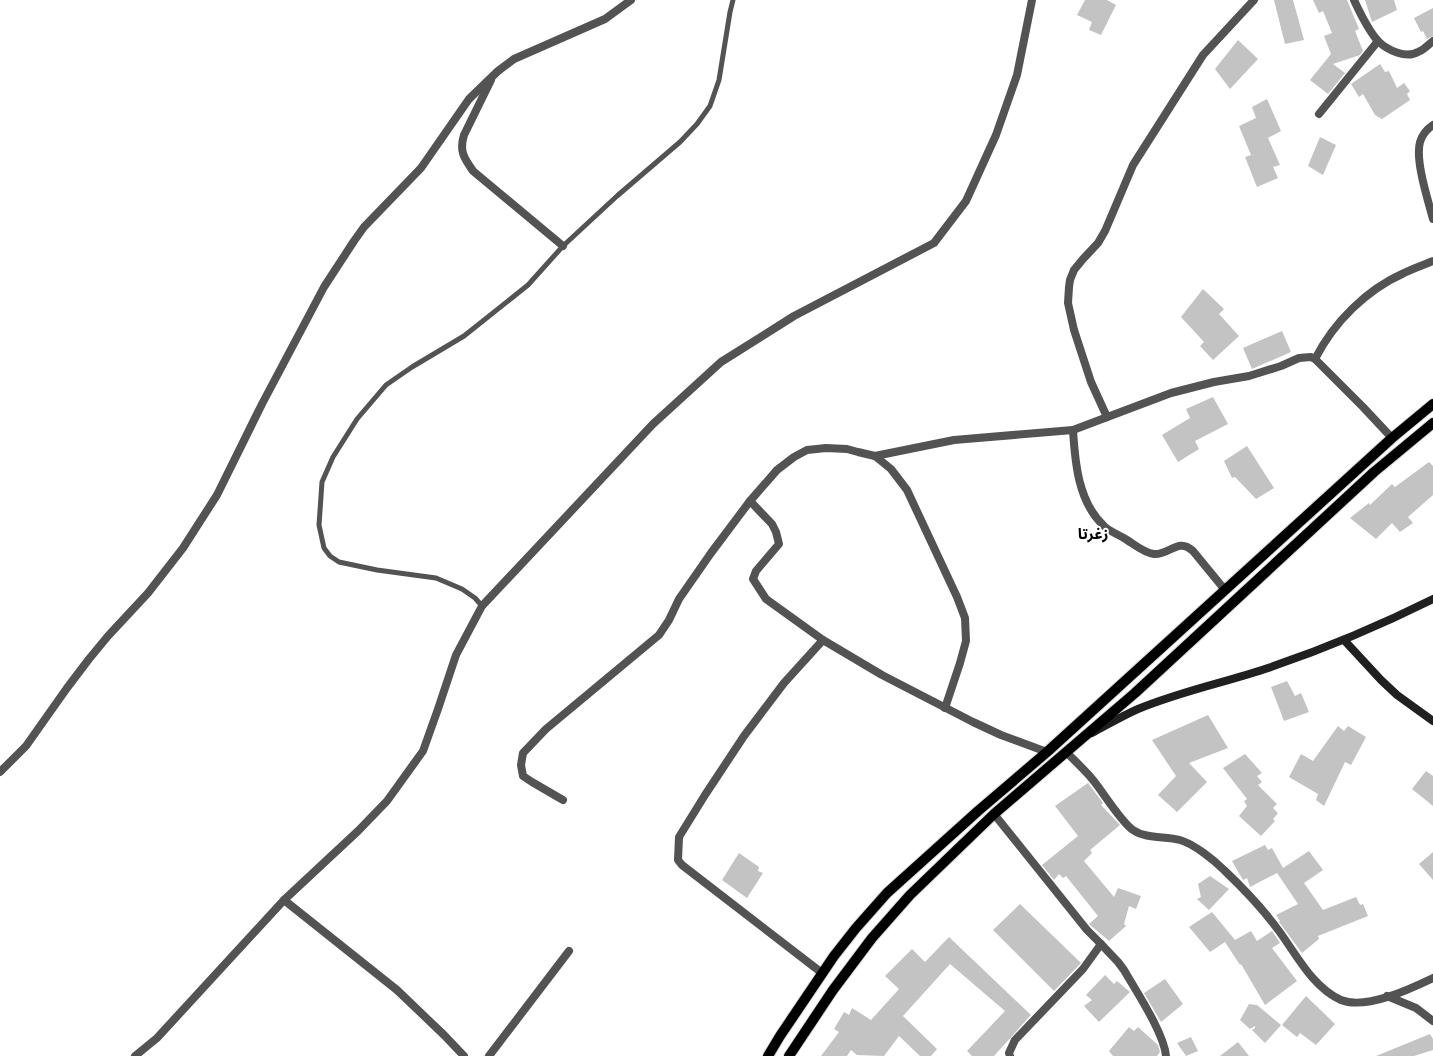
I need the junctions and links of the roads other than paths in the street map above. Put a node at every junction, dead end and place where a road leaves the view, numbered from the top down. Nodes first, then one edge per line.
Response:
1 (631, 0) edge
2 (733, 0) edge
3 (1032, 0) edge
4 (1254, 0) edge
5 (1354, 0) edge
6 (1378, 41) junction
7 (1433, 41) edge
8 (498, 71) junction
9 (1319, 114) dead end
10 (1433, 125) edge
11 (1433, 219) edge
12 (563, 246) junction
13 (1433, 261) edge
14 (1315, 360) junction
15 (1433, 404) edge
16 (1107, 417) junction
17 (1433, 423) edge
18 (1073, 430) junction
19 (1392, 438) junction
20 (875, 456) junction
21 (750, 501) junction
22 (1226, 590) junction
23 (1433, 599) edge
24 (482, 606) junction
25 (823, 640) junction
26 (1344, 640) junction
27 (1124, 681) junction
28 (1135, 693) junction
29 (945, 708) junction
30 (1433, 721) edge
31 (1078, 742) junction
32 (1047, 752) junction
33 (1066, 752) junction
34 (0, 772) edge
35 (563, 800) dead end
36 (994, 814) junction
37 (284, 900) junction
38 (1102, 944) junction
39 (569, 951) dead end
40 (822, 974) junction
41 (1433, 978) edge
42 (1387, 996) junction
43 (1433, 1021) edge
44 (135, 1056) edge
45 (464, 1056) edge
46 (489, 1056) edge
47 (768, 1056) edge
48 (790, 1056) edge
49 (1010, 1056) edge
50 (1166, 1056) edge

1 - 8 street
2 - 12 lane
3 - 24 street
4 - 16 street
5 - 6 street
6 - 7 street
6 - 9 street
8 - 12 street
8 - 34 street
10 - 11 street
12 - 24 lane
13 - 14 street
14 - 16 street
14 - 19 street
15 - 19 main road
16 - 18 street
17 - 28 main road
18 - 20 street
18 - 22 street
19 - 22 main road
20 - 21 street
20 - 29 street
21 - 25 street
21 - 35 street
22 - 27 main road
23 - 26 main road
24 - 37 street
25 - 29 street
25 - 40 street
26 - 30 main road
26 - 31 main road
27 - 28 main road
27 - 32 main road
28 - 31 main road
29 - 32 street
31 - 33 main road
32 - 40 main road
33 - 36 main road
33 - 42 street
36 - 38 street
36 - 48 main road
37 - 44 street
37 - 45 street
38 - 49 street
38 - 50 street
39 - 46 street
40 - 47 main road
41 - 42 street
42 - 43 street

